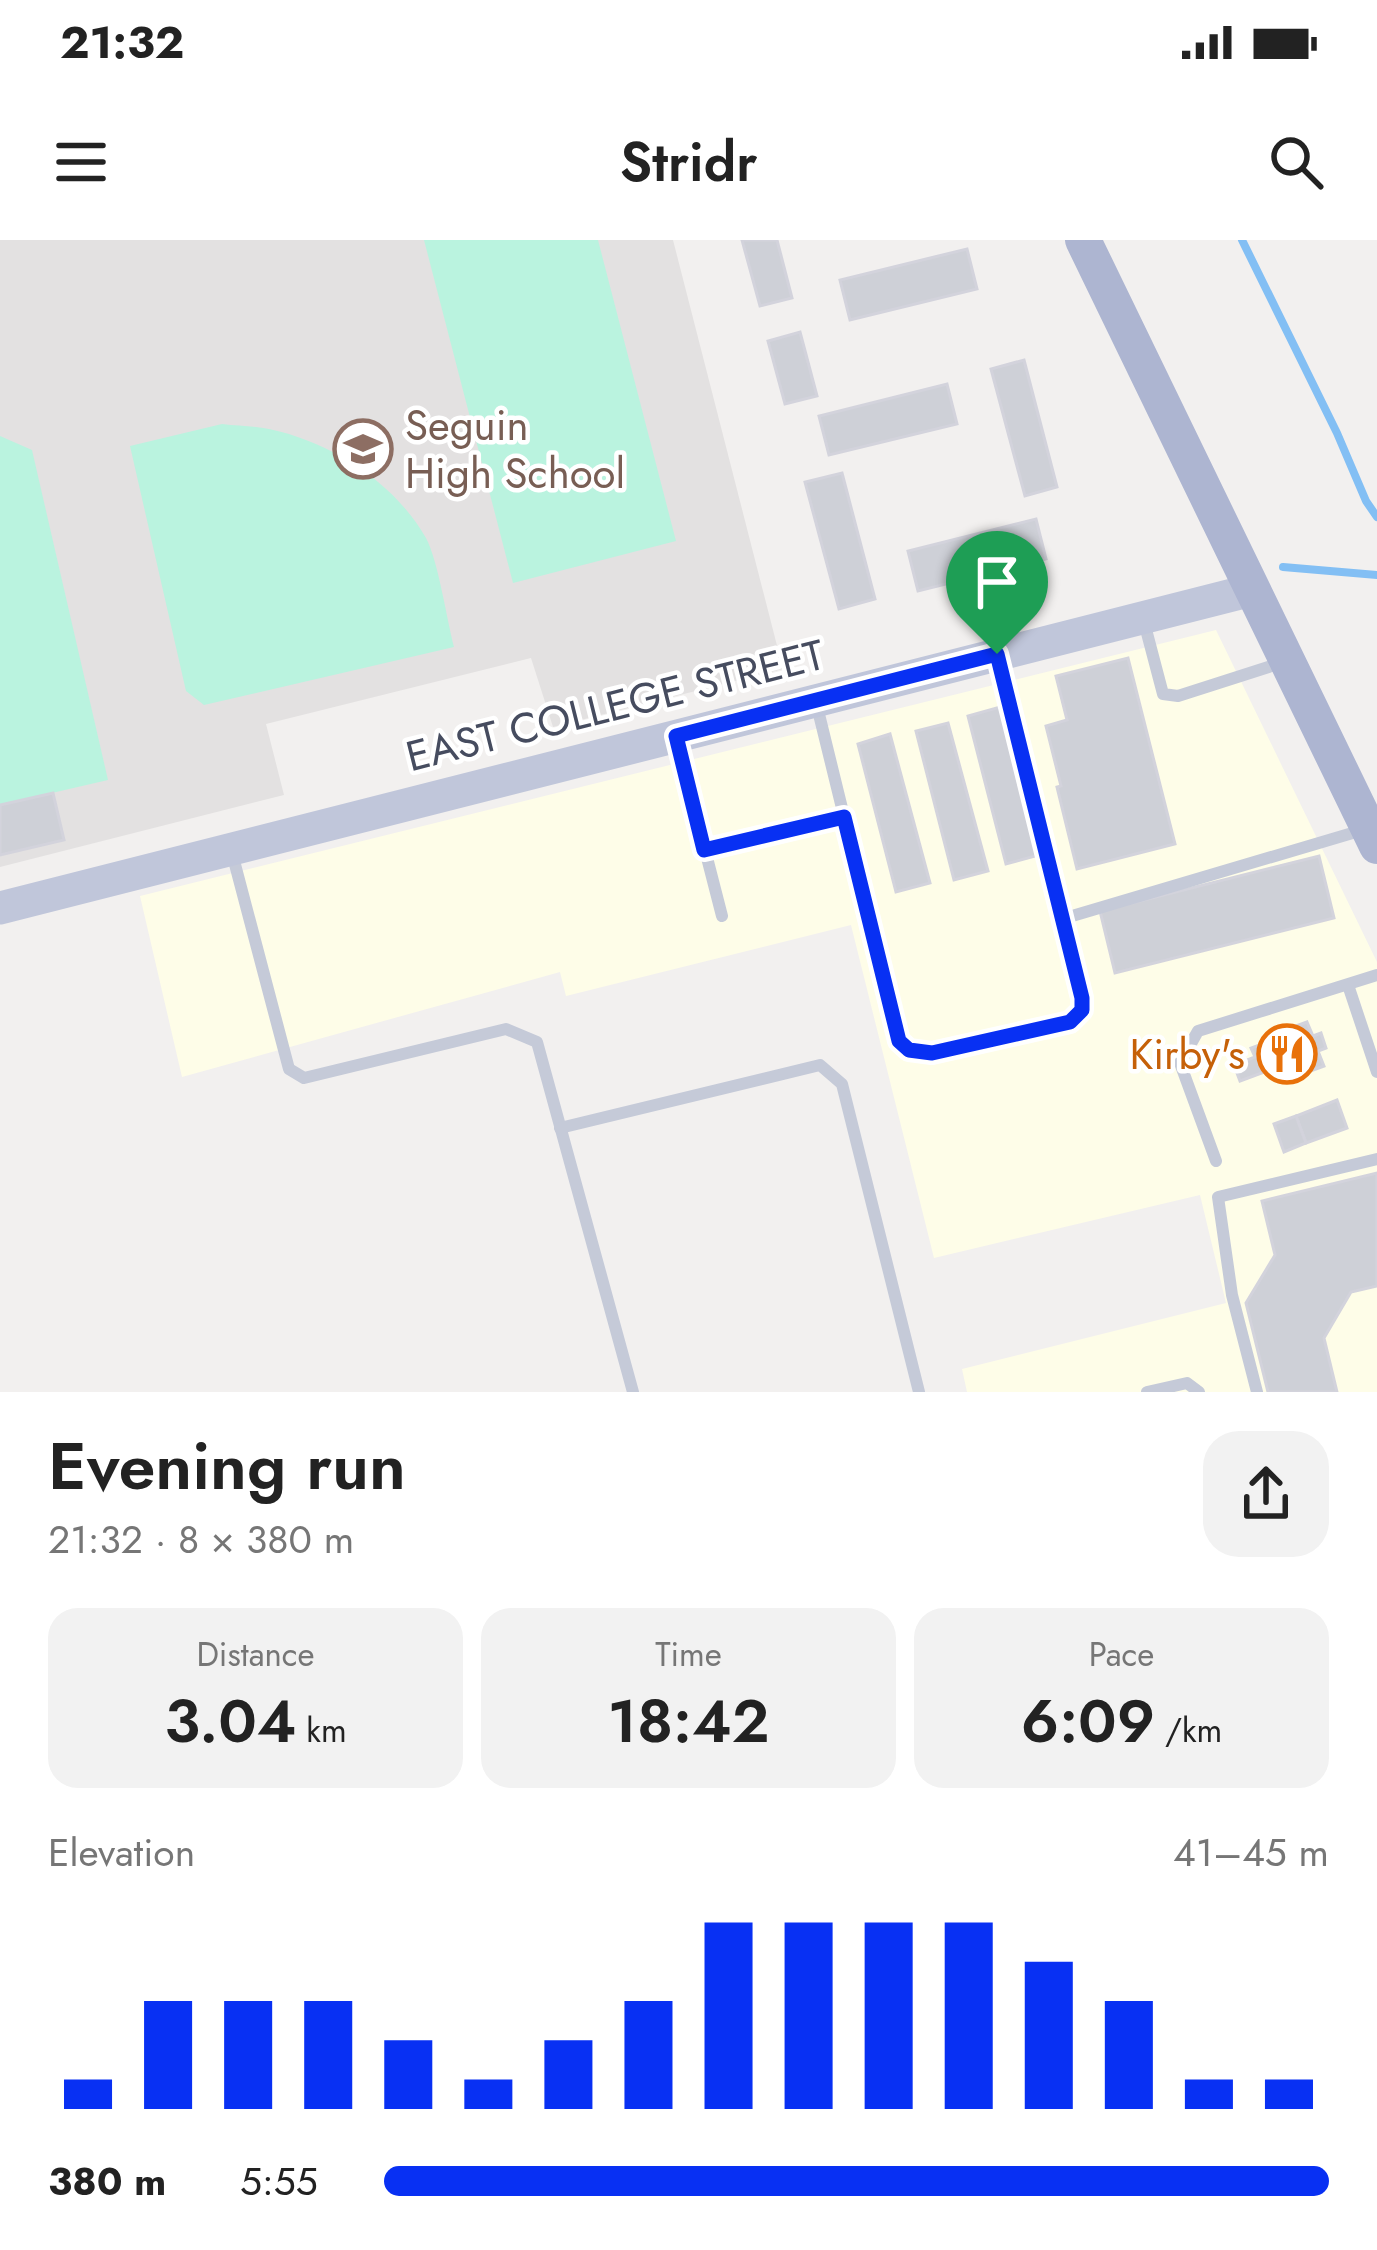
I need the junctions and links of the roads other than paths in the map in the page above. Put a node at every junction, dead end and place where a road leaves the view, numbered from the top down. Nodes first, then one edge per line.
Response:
1 (1083, 240) edge
2 (1252, 590) junction
3 (1143, 617) junction
4 (997, 654) junction
5 (1287, 661) junction
6 (815, 700) junction
7 (676, 736) junction
8 (844, 817) junction
9 (1373, 838) edge
10 (231, 849) junction
11 (704, 850) junction
12 (0, 908) edge
13 (722, 916) dead end
14 (1062, 919) junction
15 (1377, 975) edge
16 (1348, 986) junction
17 (1377, 1072) edge
18 (560, 1128) junction
19 (1377, 1160) edge
20 (1216, 1161) dead end
21 (633, 1392) edge
22 (920, 1392) edge
23 (1148, 1392) edge
24 (1199, 1392) edge
25 (1257, 1392) edge

1 - 2 main road
2 - 3 street, EAST COLLEGE STREET
2 - 5 main road
3 - 4 street, EAST COLLEGE STREET
3 - 5 lane
4 - 6 street, EAST COLLEGE STREET
4 - 14 lane
5 - 9 main road
6 - 7 street, EAST COLLEGE STREET
6 - 8 lane
7 - 10 street, EAST COLLEGE STREET
7 - 11 lane
8 - 11 lane
8 - 14 lane
9 - 14 lane
10 - 12 street, EAST COLLEGE STREET
10 - 18 lane
11 - 13 lane
15 - 16 lane
16 - 17 lane
16 - 20 lane
18 - 21 lane
18 - 22 lane
19 - 25 lane
23 - 24 lane

